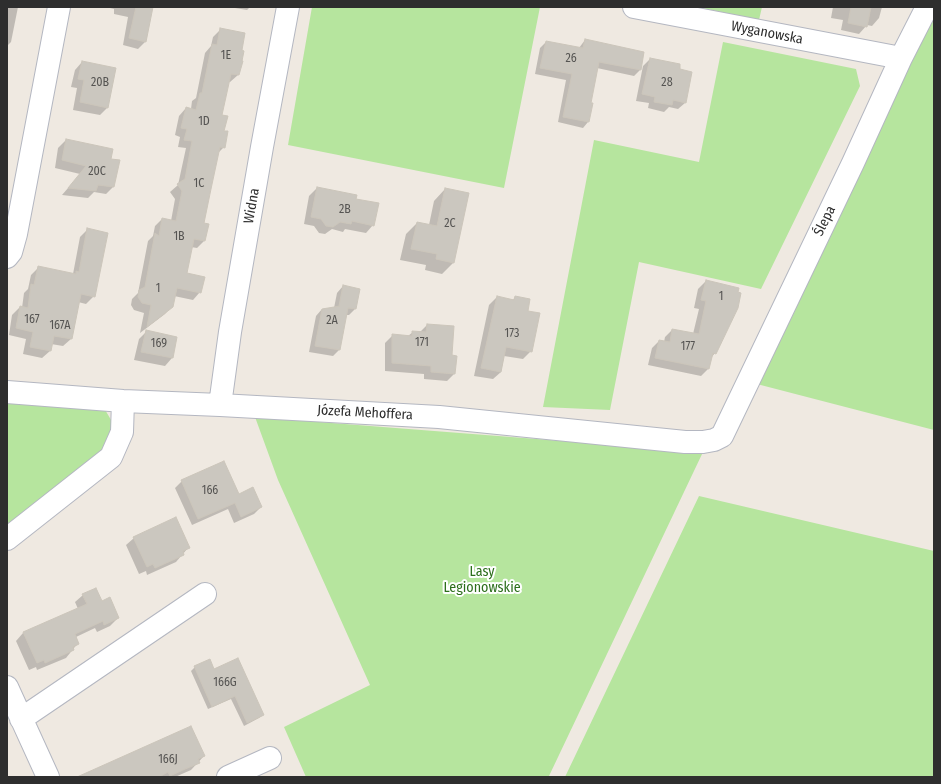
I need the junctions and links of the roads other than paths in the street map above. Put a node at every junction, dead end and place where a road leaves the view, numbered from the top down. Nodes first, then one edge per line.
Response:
1 (59, 7) edge
2 (288, 7) edge
3 (634, 7) edge
4 (927, 7) edge
5 (901, 58) junction
6 (7, 257) edge
7 (7, 392) edge
8 (123, 401) junction
9 (220, 405) junction
10 (722, 436) joint
11 (7, 539) edge
12 (205, 594) dead end
13 (7, 687) edge
14 (21, 719) junction
15 (270, 758) dead end
16 (48, 777) edge
17 (228, 777) edge

1 - 6 street
2 - 9 street, Widna
3 - 5 street, Wyganowska
4 - 5 street, Ślepa
5 - 10 street, Ślepa
7 - 8 street, Józefa Mehoffera
8 - 9 street, Józefa Mehoffera
8 - 11 street
9 - 10 street, Józefa Mehoffera
12 - 14 street
13 - 14 street
14 - 16 street
15 - 17 street

